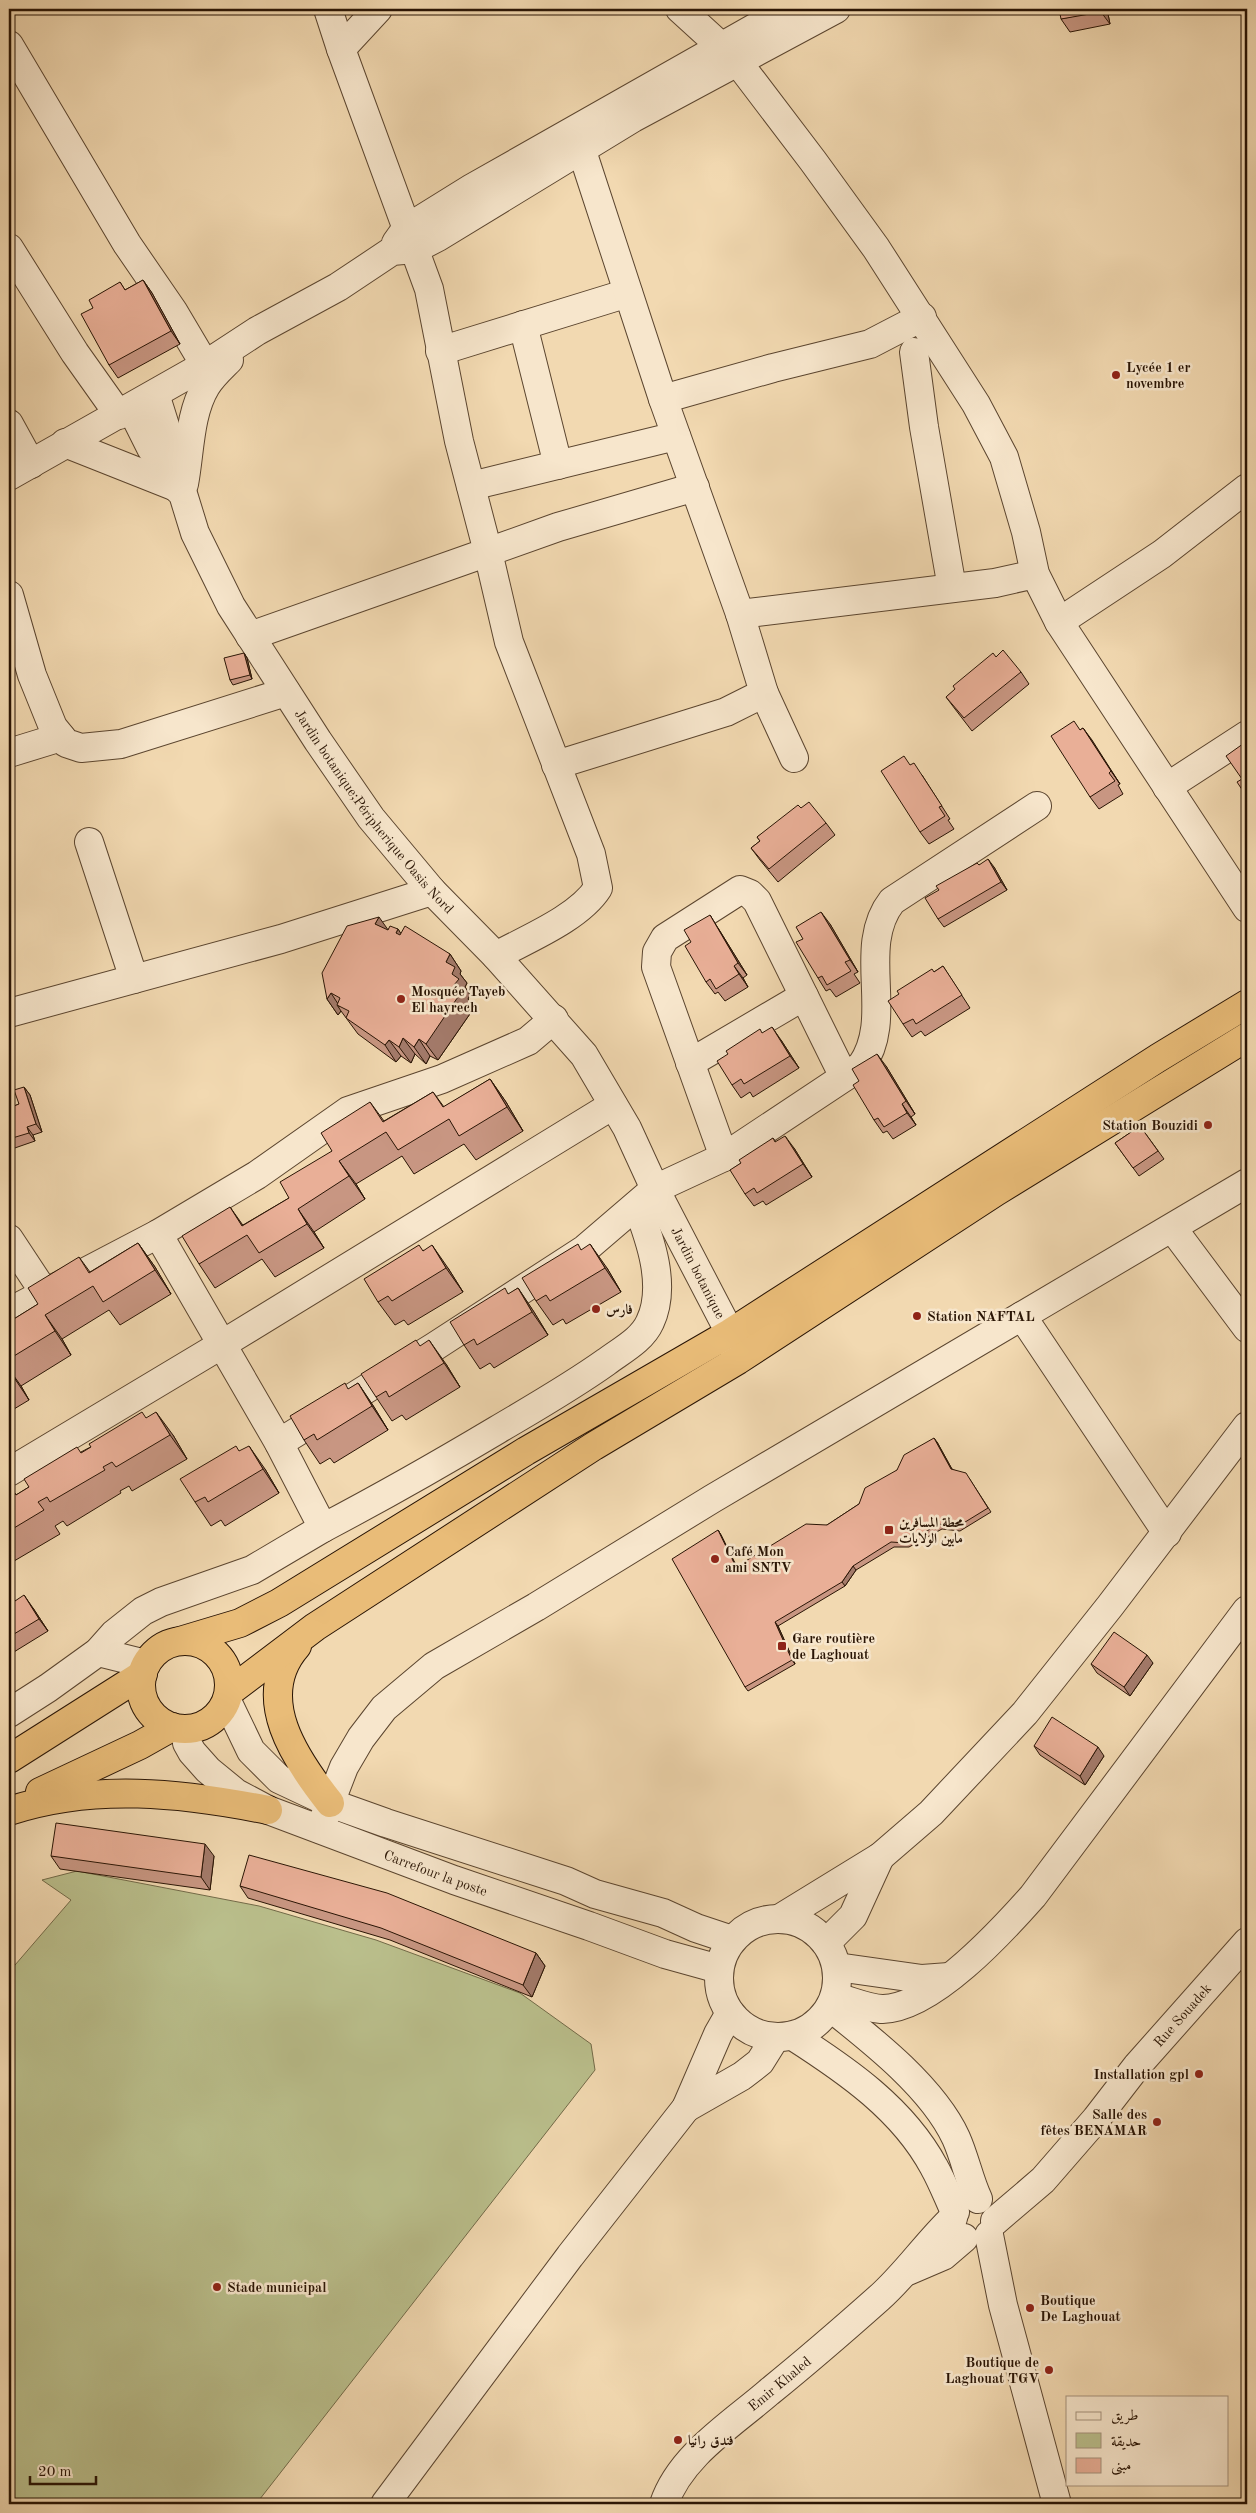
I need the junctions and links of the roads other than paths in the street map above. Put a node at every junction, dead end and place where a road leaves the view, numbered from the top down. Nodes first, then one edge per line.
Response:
1 (328, 9) edge
2 (378, 9) edge
3 (680, 9) edge
4 (788, 9) edge
5 (836, 9) edge
6 (9, 46) edge
7 (341, 49) junction
8 (729, 53) junction
9 (581, 148) junction
10 (404, 243) junction
11 (9, 248) edge
12 (16, 275) edge
13 (628, 293) junction
14 (922, 317) junction
15 (523, 325) junction
16 (257, 330) junction
17 (870, 344) junction
18 (440, 351) junction
19 (914, 352) junction
20 (944, 353) junction
21 (205, 365) junction
22 (155, 394) junction
23 (663, 399) junction
24 (125, 411) junction
25 (9, 424) edge
26 (676, 436) junction
27 (65, 444) junction
28 (558, 465) junction
29 (20, 470) edge
30 (471, 486) junction
31 (695, 487) junction
32 (181, 488) junction
33 (1247, 488) edge
34 (488, 552) junction
35 (1035, 574) junction
36 (952, 588) junction
37 (9, 595) edge
38 (740, 614) junction
39 (1060, 622) junction
40 (250, 636) junction
41 (286, 692) junction
42 (764, 693) junction
43 (1247, 735) edge
44 (61, 737) junction
45 (9, 754) edge
46 (794, 758) dead end
47 (556, 765) junction
48 (1167, 787) junction
49 (1037, 806) dead end
50 (89, 842) dead end
51 (1240, 878) edge
52 (432, 891) junction
53 (1247, 908) edge
54 (496, 956) junction
55 (134, 979) junction
56 (804, 996) junction
57 (1247, 1004) edge
58 (9, 1013) edge
59 (554, 1020) junction
60 (1247, 1037) edge
61 (690, 1062) junction
62 (844, 1077) junction
63 (613, 1105) junction
64 (724, 1157) junction
65 (1247, 1183) edge
66 (646, 1197) junction
67 (1173, 1228) junction
68 (158, 1234) junction
69 (9, 1239) edge
70 (44, 1292) junction
71 (9, 1312) edge
72 (1022, 1316) junction
73 (1247, 1328) edge
74 (730, 1333) junction
75 (222, 1345) junction
76 (738, 1360) junction
77 (1247, 1426) edge
78 (279, 1442) junction
79 (9, 1472) edge
80 (323, 1528) junction
81 (1166, 1533) junction
82 (1247, 1610) edge
83 (315, 1627) junction
84 (180, 1641) junction
85 (98, 1652) junction
86 (144, 1669) junction
87 (228, 1696) junction
88 (9, 1713) edge
89 (178, 1728) junction
90 (9, 1759) edge
91 (330, 1803) junction
92 (9, 1806) edge
93 (9, 1810) edge
94 (268, 1810) junction
95 (320, 1829) junction
96 (880, 1857) junction
97 (779, 1919) junction
98 (732, 1940) junction
99 (1247, 1942) edge
100 (831, 1955) junction
101 (719, 1969) junction
102 (949, 1977) junction
103 (833, 2002) junction
104 (730, 2013) junction
105 (784, 2037) junction
106 (686, 2108) junction
107 (972, 2223) junction
108 (906, 2272) junction
109 (385, 2504) edge
110 (664, 2504) edge
111 (1057, 2504) edge

1 - 7 street
2 - 7 street
3 - 8 street
4 - 8 street
5 - 8 street
6 - 21 street
7 - 10 street
8 - 9 street
8 - 10 street
8 - 14 street
9 - 10 street
9 - 13 street
10 - 16 street
10 - 18 street
11 - 12 street, Jardin botanique;Péripherique Oasis Nord
12 - 24 street, Jardin botanique;Péripherique Oasis Nord
13 - 15 street
13 - 23 street
14 - 17 street
14 - 20 street
15 - 18 street
15 - 28 street
16 - 21 street
16 - 32 street
17 - 19 street
17 - 23 street
18 - 30 street
19 - 20 street
19 - 36 street
20 - 35 street
21 - 22 street
22 - 24 street
22 - 32 street
23 - 26 street
24 - 27 street
24 - 32 street, Jardin botanique;Péripherique Oasis Nord
25 - 29 street
26 - 28 street
26 - 31 street
27 - 29 street
27 - 32 street
28 - 30 street
30 - 34 street
31 - 34 street
31 - 38 street
32 - 40 street, Jardin botanique;Péripherique Oasis Nord
33 - 39 street
34 - 40 street
34 - 47 street
35 - 36 street
35 - 39 street
36 - 38 street
37 - 44 street
38 - 42 street
39 - 48 street
40 - 41 street, Jardin botanique;Péripherique Oasis Nord
41 - 44 street
41 - 52 street, Jardin botanique;Péripherique Oasis Nord
42 - 46 street
42 - 47 street
43 - 48 street
44 - 45 street
47 - 54 street
48 - 51 street
49 - 62 street
50 - 55 street
51 - 53 street
52 - 54 street, Jardin botanique;Péripherique Oasis Nord
52 - 55 street
54 - 59 street, Jardin botanique;Péripherique Oasis Nord
55 - 58 street
56 - 61 street
56 - 61 street
56 - 62 street
57 - 74 highway
59 - 63 street, Jardin botanique;Péripherique Oasis Nord
59 - 68 street
60 - 76 highway
61 - 64 street
62 - 64 street
63 - 66 street, Jardin botanique;Péripherique Oasis Nord
63 - 75 street
64 - 66 street
65 - 67 street
66 - 74 street, Jardin botanique
66 - 78 street
66 - 80 street
67 - 72 street
67 - 73 street
68 - 70 street
68 - 75 street
69 - 70 street
70 - 71 street
72 - 81 street
72 - 91 street
74 - 76 street, Jardin botanique
74 - 84 highway
75 - 78 street
75 - 79 street
76 - 83 highway
77 - 81 street
78 - 80 street
80 - 85 street
81 - 96 street
82 - 102 street
83 - 87 highway
83 - 91 highway
84 - 86 highway
84 - 87 highway
85 - 86 street
85 - 88 street
86 - 89 highway
86 - 90 highway
87 - 89 highway
87 - 91 street
89 - 92 highway
89 - 94 street, Carrefour la poste
91 - 95 street
91 - 98 street
93 - 94 highway
94 - 95 street, Carrefour la poste
95 - 101 street, Carrefour la poste
96 - 97 street
96 - 100 street
97 - 98 street
97 - 100 street
98 - 101 street
99 - 107 street, Rue Souadek
100 - 102 street
100 - 103 street
101 - 104 street
102 - 103 street
103 - 105 street
103 - 107 street
104 - 105 street
104 - 106 street
105 - 106 street
105 - 107 street
106 - 109 street
107 - 108 street, Emir Khaled
107 - 108 street, Emir Khaled
107 - 111 street
108 - 110 street, Emir Khaled

